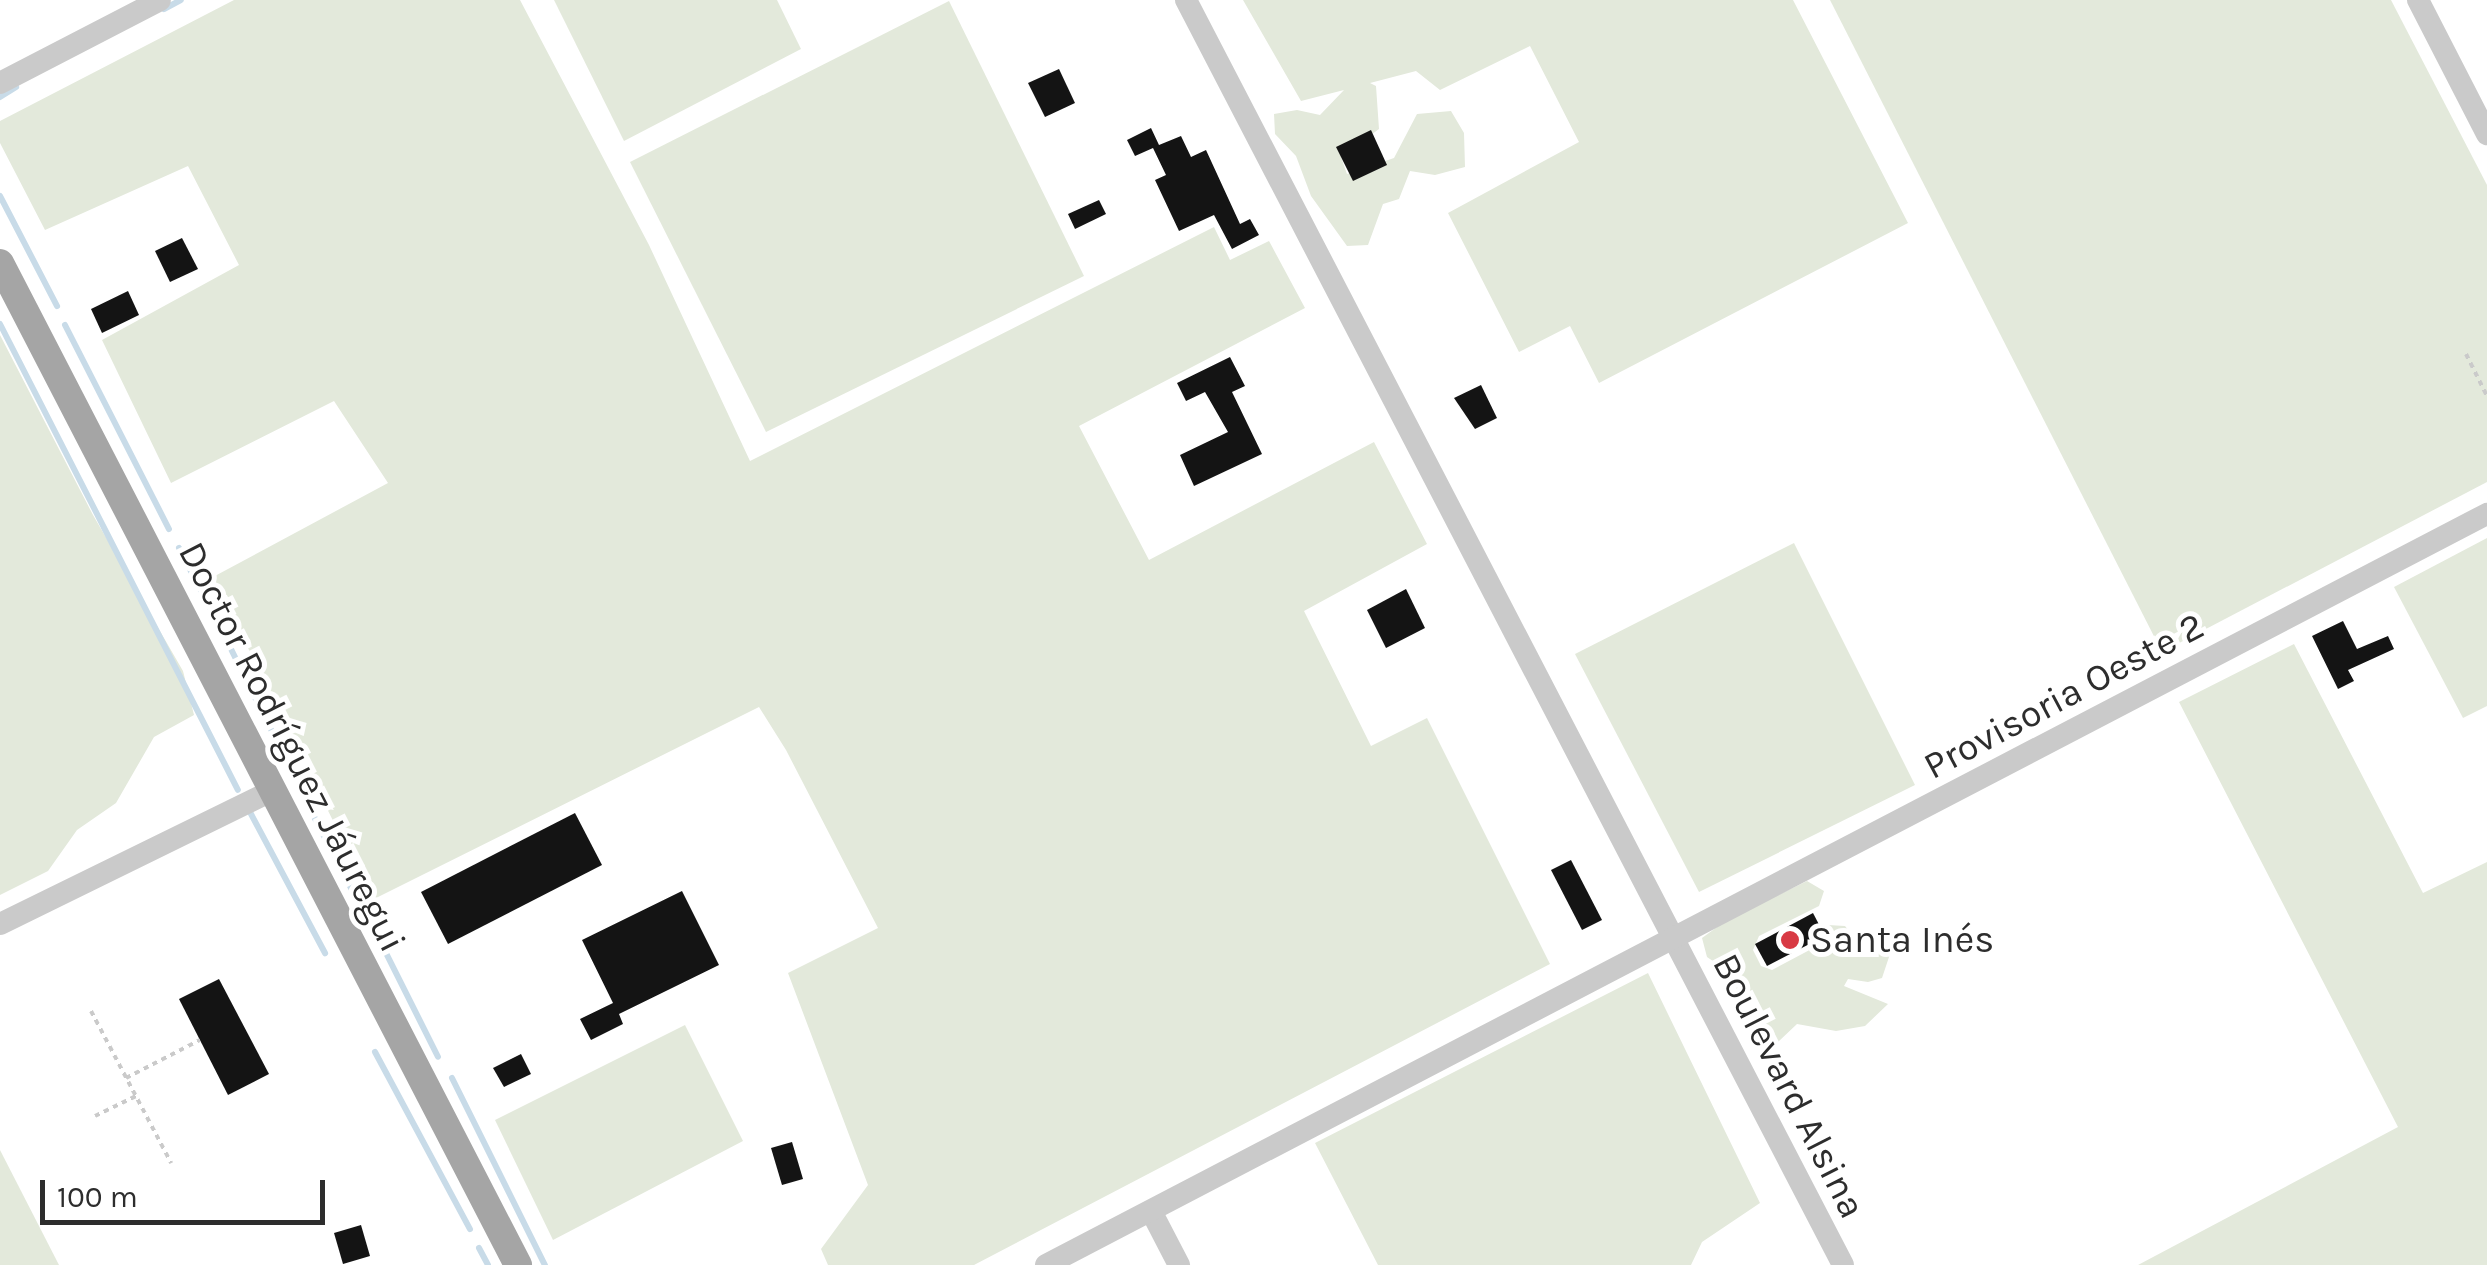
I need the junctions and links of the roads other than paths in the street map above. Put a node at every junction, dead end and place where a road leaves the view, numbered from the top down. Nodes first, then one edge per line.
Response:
1 (160, 0) edge
2 (1186, 0) edge
3 (2418, 0) edge
4 (0, 83) edge
5 (2487, 134) edge
6 (0, 263) edge
7 (2487, 514) edge
8 (272, 791) junction
9 (0, 924) edge
10 (1674, 939) junction
11 (1151, 1211) junction
12 (518, 1265) edge
13 (1046, 1265) edge
14 (1179, 1265) edge
15 (1843, 1265) edge

1 - 4 street
2 - 10 street, Boulevard Alsina
3 - 5 street
6 - 8 main road, Doctor Rodríguez Jáuregui
7 - 10 street, Provisoria Oeste 2
8 - 9 street
8 - 12 main road, Doctor Rodríguez Jáuregui
10 - 11 street
10 - 15 street, Boulevard Alsina
11 - 13 street
11 - 14 street

